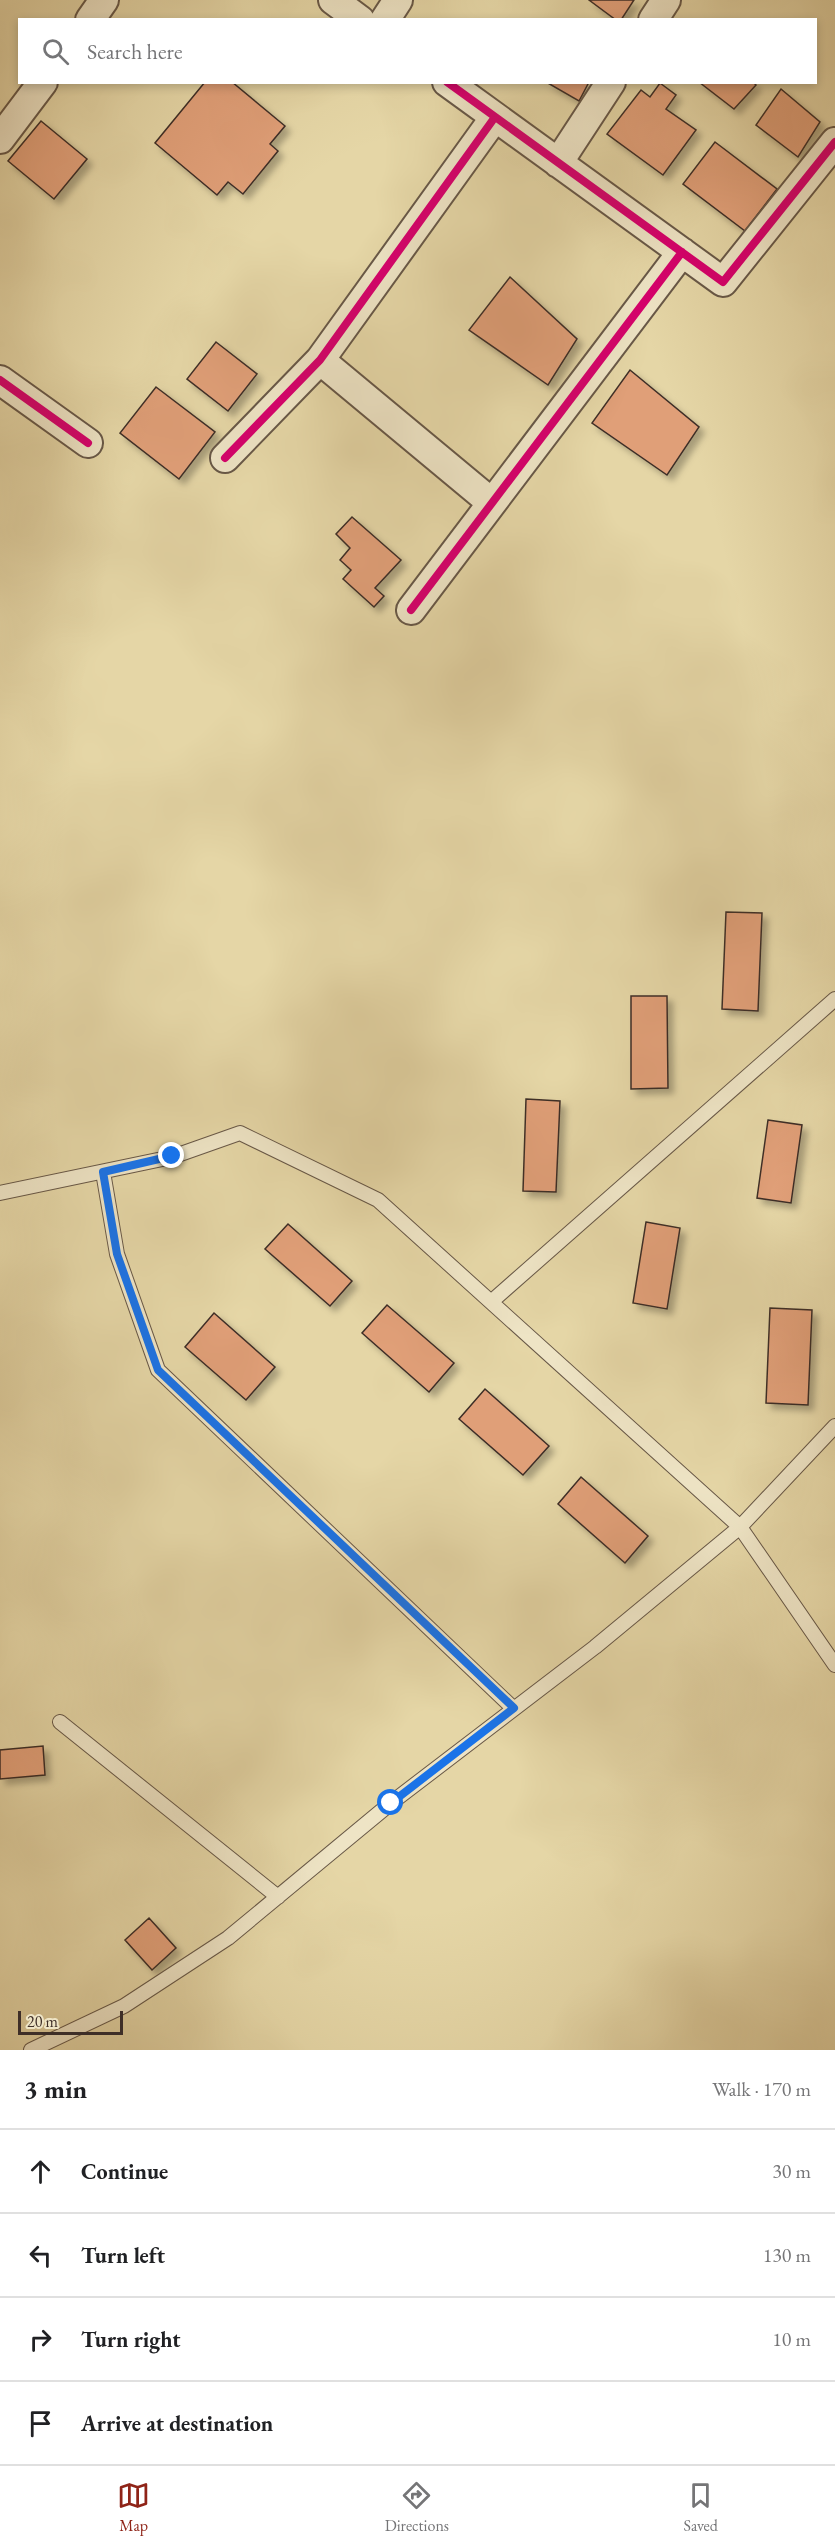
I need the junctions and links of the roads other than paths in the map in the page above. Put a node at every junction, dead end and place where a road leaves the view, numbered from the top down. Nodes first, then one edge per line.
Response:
1 (104, 0) edge
2 (333, 0) edge
3 (398, 0) edge
4 (666, 0) edge
5 (91, 18) edge
6 (357, 18) edge
7 (386, 18) edge
8 (654, 18) edge
9 (42, 84) edge
10 (450, 84) edge
11 (610, 84) edge
12 (495, 117) junction
13 (0, 140) edge
14 (835, 142) edge
15 (558, 162) junction
16 (682, 252) junction
17 (320, 360) junction
18 (0, 380) edge
19 (88, 443) dead end
20 (225, 458) dead end
21 (492, 502) junction
22 (411, 610) dead end
23 (835, 999) edge
24 (103, 1172) junction
25 (0, 1193) edge
26 (491, 1302) junction
27 (835, 1426) edge
28 (740, 1527) junction
29 (835, 1665) edge
30 (514, 1708) junction
31 (60, 1722) dead end
32 (278, 1897) junction
33 (31, 2050) edge

1 - 5 street
2 - 6 street
3 - 7 street
4 - 8 street
9 - 13 street
10 - 12 street
11 - 15 street
12 - 15 street
12 - 17 street
14 - 16 street
15 - 16 street
16 - 21 street
17 - 20 street
17 - 21 street
18 - 19 street
21 - 22 street
23 - 26 lane
24 - 25 lane
24 - 26 lane
24 - 30 lane
26 - 28 lane
27 - 28 lane
28 - 29 lane
28 - 30 lane
30 - 32 lane
31 - 32 lane
32 - 33 lane

